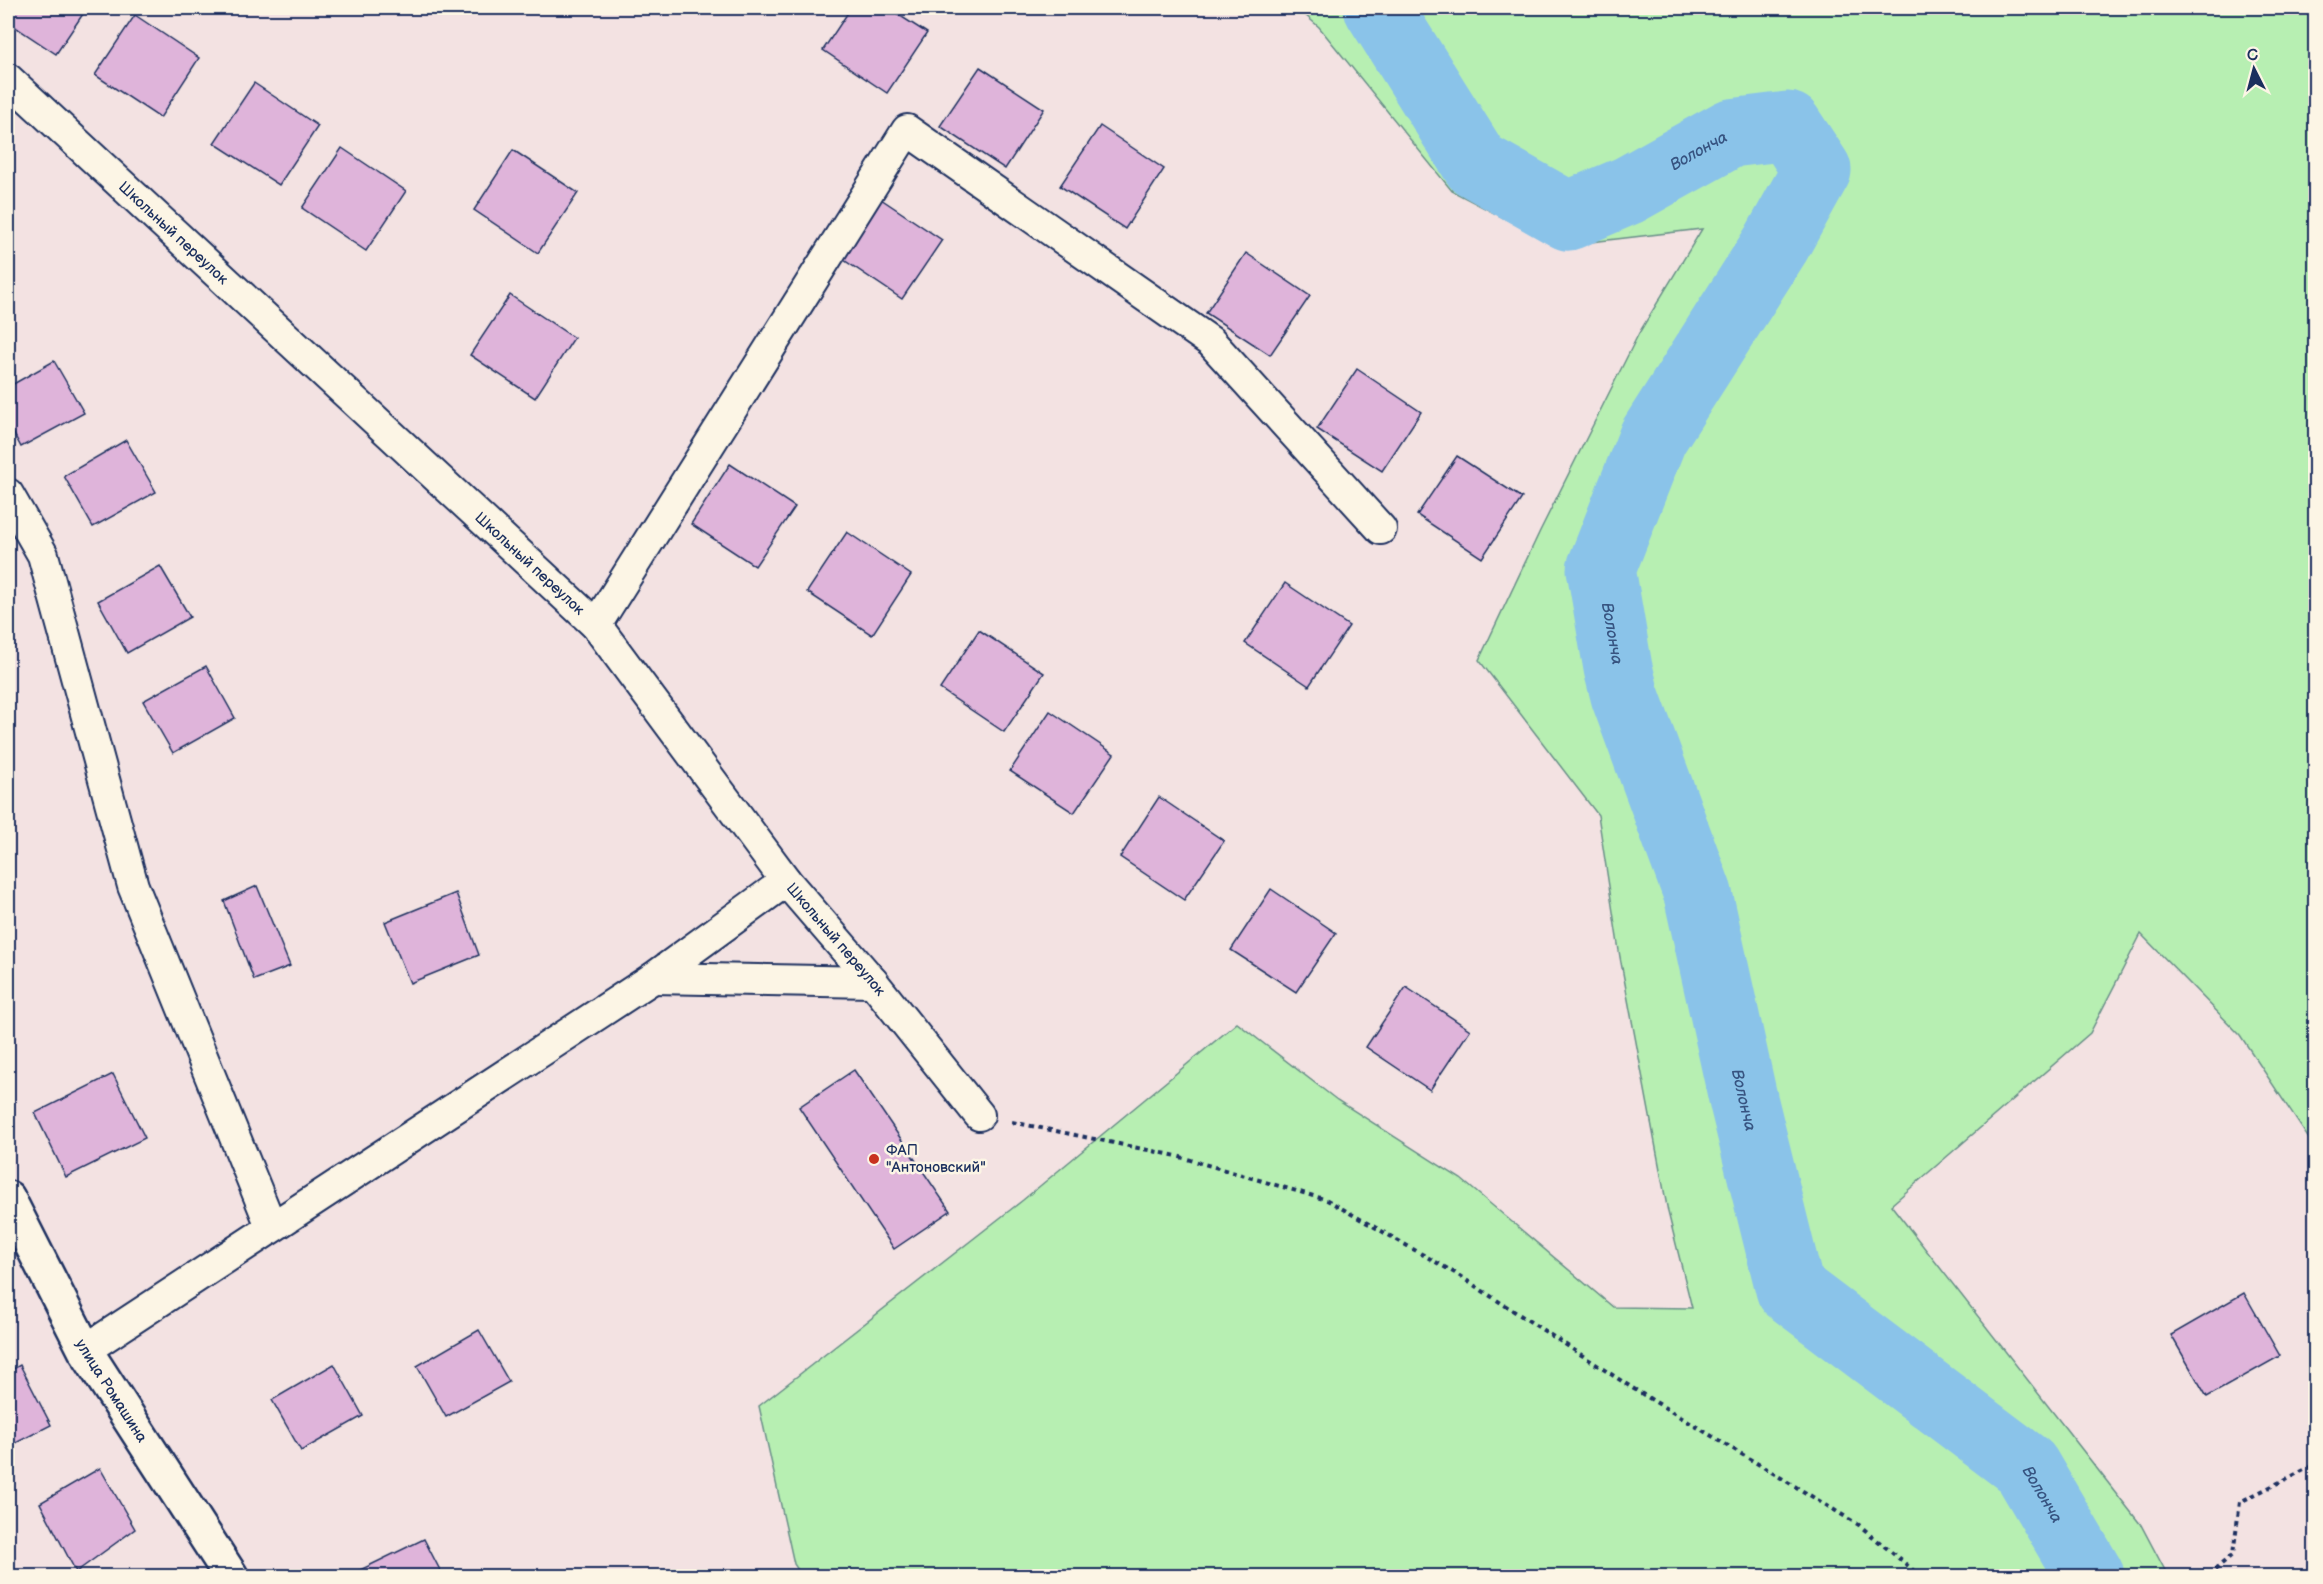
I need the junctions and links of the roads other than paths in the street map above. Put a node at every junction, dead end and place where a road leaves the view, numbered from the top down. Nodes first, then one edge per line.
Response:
1 (8, 79) edge
2 (8, 494) edge
3 (1381, 529) dead end
4 (596, 625) junction
5 (786, 881) junction
6 (653, 978) junction
7 (873, 982) junction
8 (979, 1115) road end
9 (8, 1198) edge
10 (271, 1226) junction
11 (85, 1350) junction
12 (231, 1576) edge

1 - 4 street, Школьный переулок
2 - 10 street
3 - 4 street
4 - 5 street, Школьный переулок
5 - 6 street
5 - 7 street, Школьный переулок
6 - 7 street
6 - 10 street
7 - 8 street, Школьный переулок
9 - 11 street, улица Ромашина
10 - 11 street
11 - 12 street, улица Ромашина

